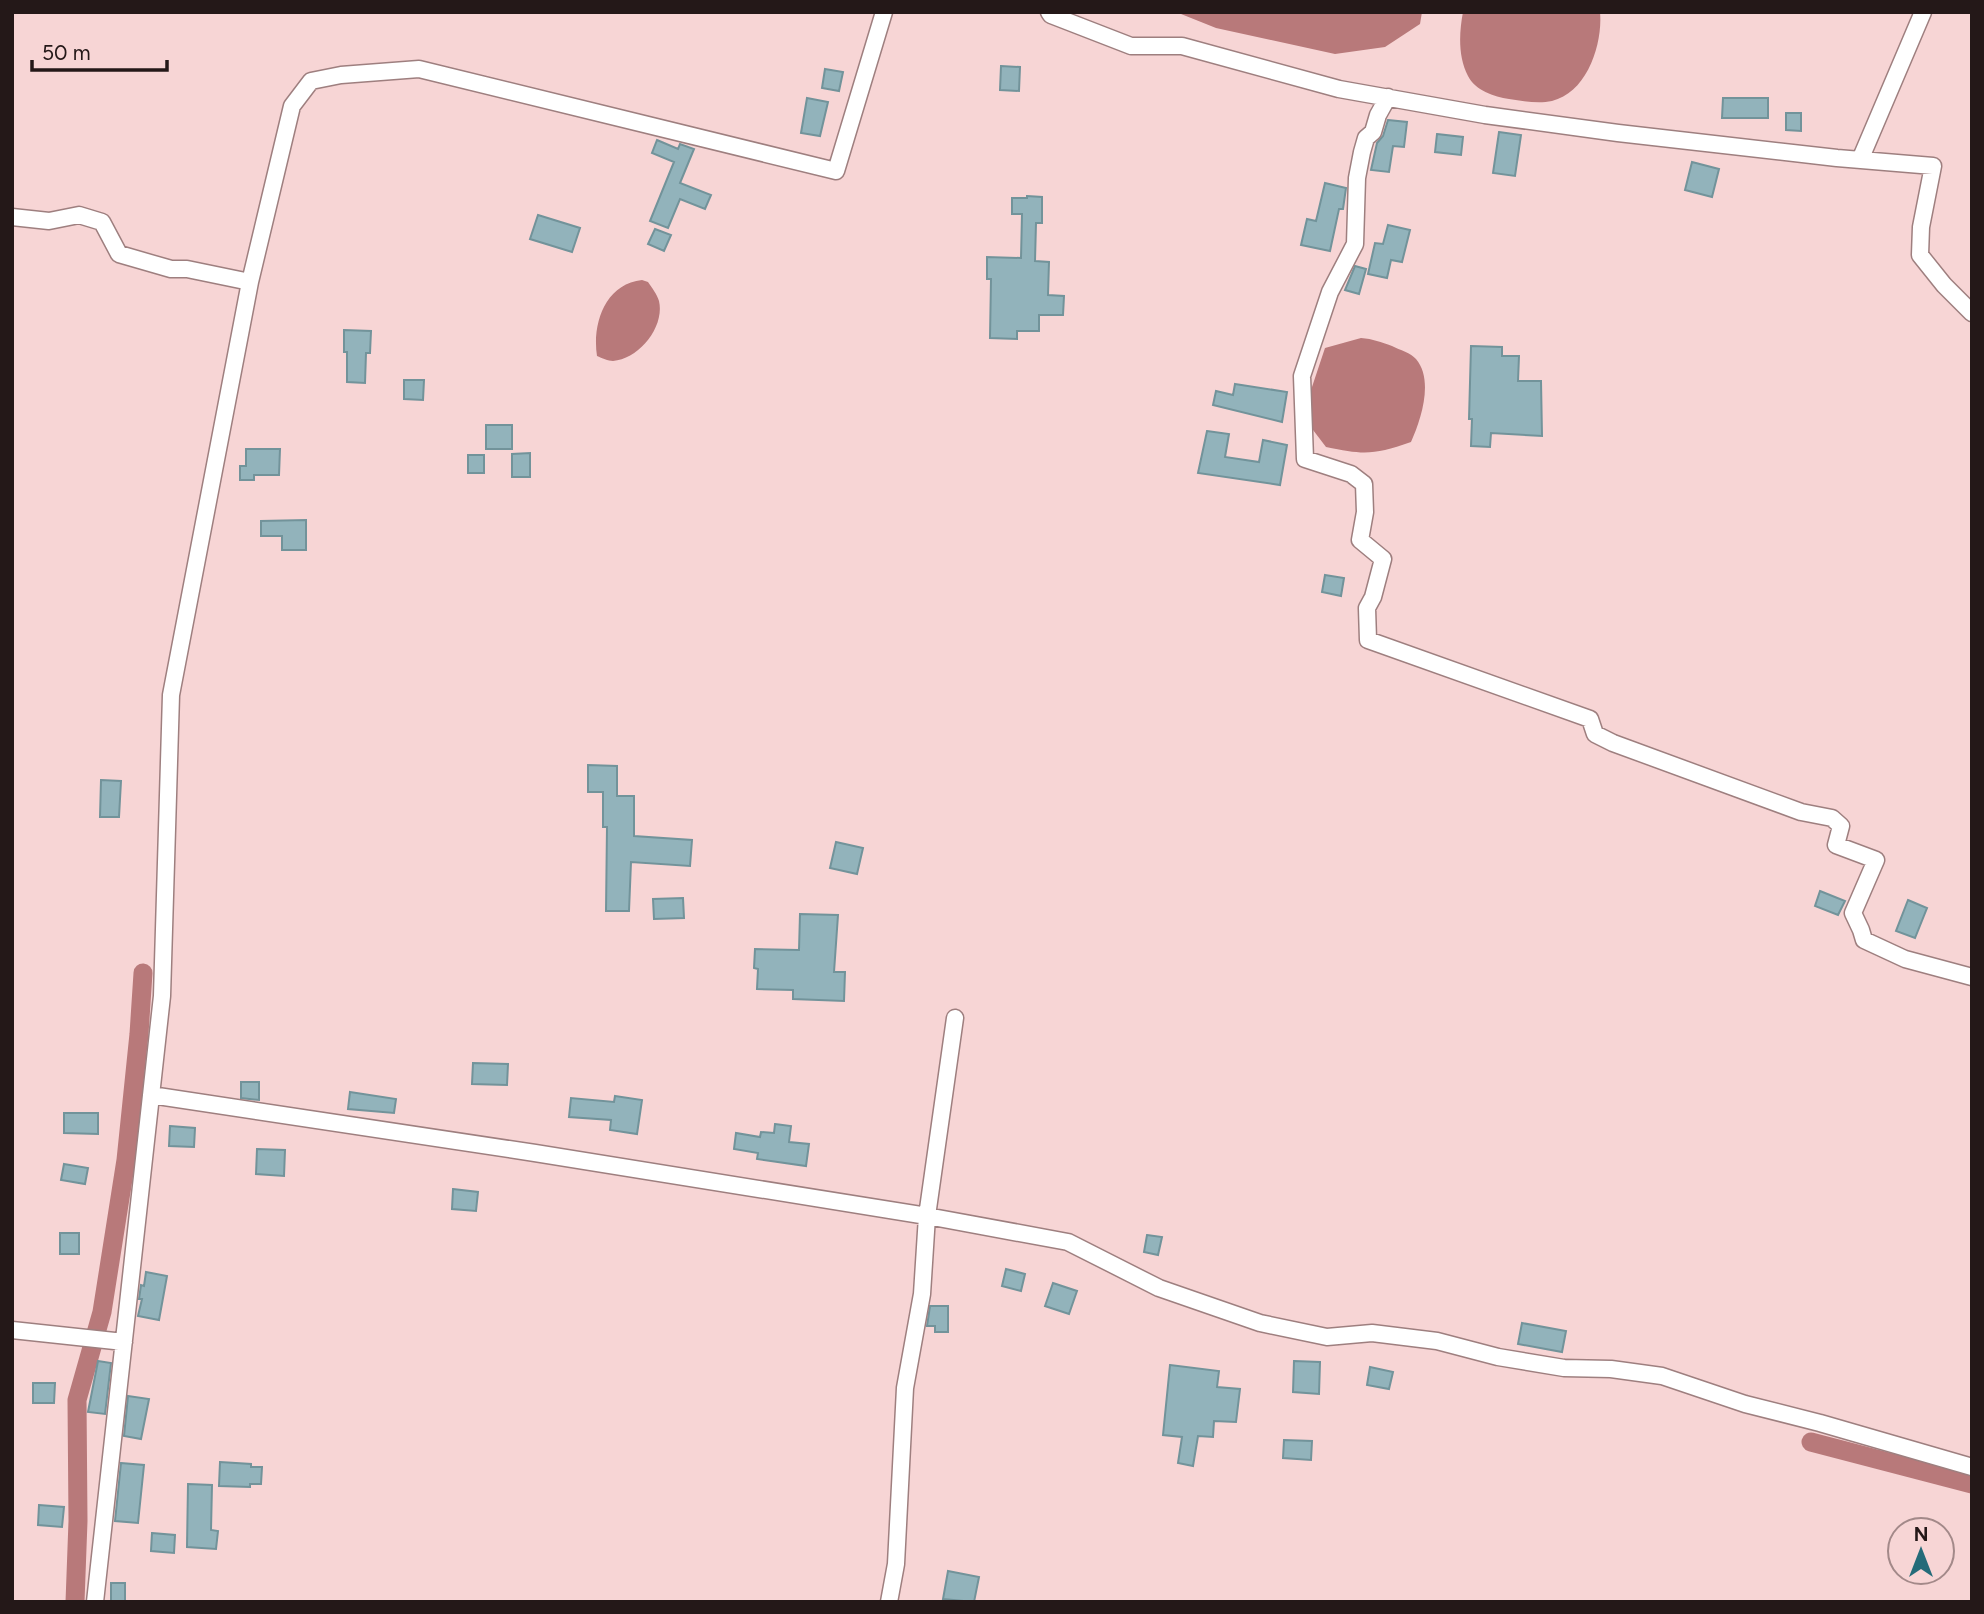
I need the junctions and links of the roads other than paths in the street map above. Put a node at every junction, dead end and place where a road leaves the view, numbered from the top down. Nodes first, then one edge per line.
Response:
1 (884, 12) edge
2 (1049, 12) edge
3 (1923, 12) edge
4 (1388, 97) junction
5 (1860, 160) junction
6 (12, 217) edge
7 (250, 282) junction
8 (1972, 313) edge
9 (1972, 977) edge
10 (955, 1018) dead end
11 (151, 1095) junction
12 (927, 1216) junction
13 (12, 1330) edge
14 (124, 1342) junction
15 (1972, 1466) edge
16 (95, 1602) edge
17 (888, 1602) edge

1 - 7 street
2 - 4 street
3 - 5 street
4 - 5 street
4 - 9 street
5 - 8 street
6 - 7 street
7 - 11 street
10 - 12 street
11 - 12 street
11 - 14 street
12 - 15 street
12 - 17 street
13 - 14 street
14 - 16 street

